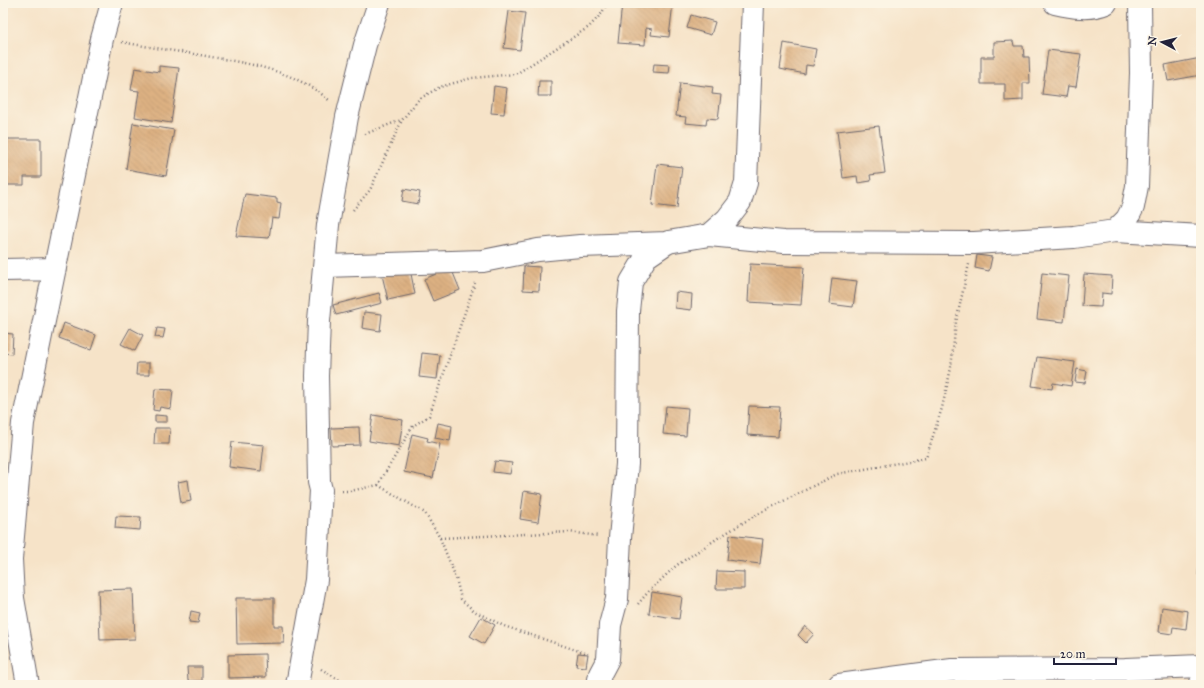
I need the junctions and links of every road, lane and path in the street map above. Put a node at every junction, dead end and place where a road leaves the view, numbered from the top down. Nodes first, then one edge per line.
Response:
1 (112, 3) edge
2 (379, 3) edge
3 (607, 3) edge
4 (753, 3) edge
5 (1056, 3) edge
6 (1106, 3) edge
7 (1140, 3) edge
8 (102, 39) junction
9 (347, 117) junction
10 (402, 120) junction
11 (342, 143) junction
12 (1137, 186) junction
13 (328, 224) junction
14 (1115, 231) junction
15 (1154, 233) junction
16 (709, 235) junction
17 (1201, 236) edge
18 (668, 242) junction
19 (974, 244) junction
20 (483, 261) junction
21 (325, 266) junction
22 (55, 269) junction
23 (3, 270) edge
24 (11, 476) edge
25 (378, 484) junction
26 (321, 490) junction
27 (440, 538) junction
28 (620, 538) junction
29 (635, 607) dead end
30 (303, 657) junction
31 (608, 658) junction
32 (1201, 666) edge
33 (28, 685) edge
34 (297, 685) edge
35 (348, 685) edge
36 (598, 685) edge
37 (839, 685) edge

1 - 8 street
2 - 9 street
3 - 10 path
4 - 16 street
5 - 6 street
7 - 12 street
8 - 9 path
8 - 22 street
9 - 11 street
10 - 11 path
10 - 13 path
11 - 13 street
12 - 14 street
12 - 15 street
13 - 21 street
14 - 15 street
14 - 19 street
15 - 17 street
16 - 18 street
16 - 19 street
18 - 20 street
18 - 28 street
19 - 29 path
20 - 21 street
20 - 25 path
21 - 26 street
22 - 23 street
22 - 24 street
24 - 33 street
25 - 26 path
25 - 27 path
26 - 30 street
27 - 28 path
27 - 31 path
28 - 31 street
30 - 34 street
30 - 35 path
31 - 36 street
32 - 37 street

